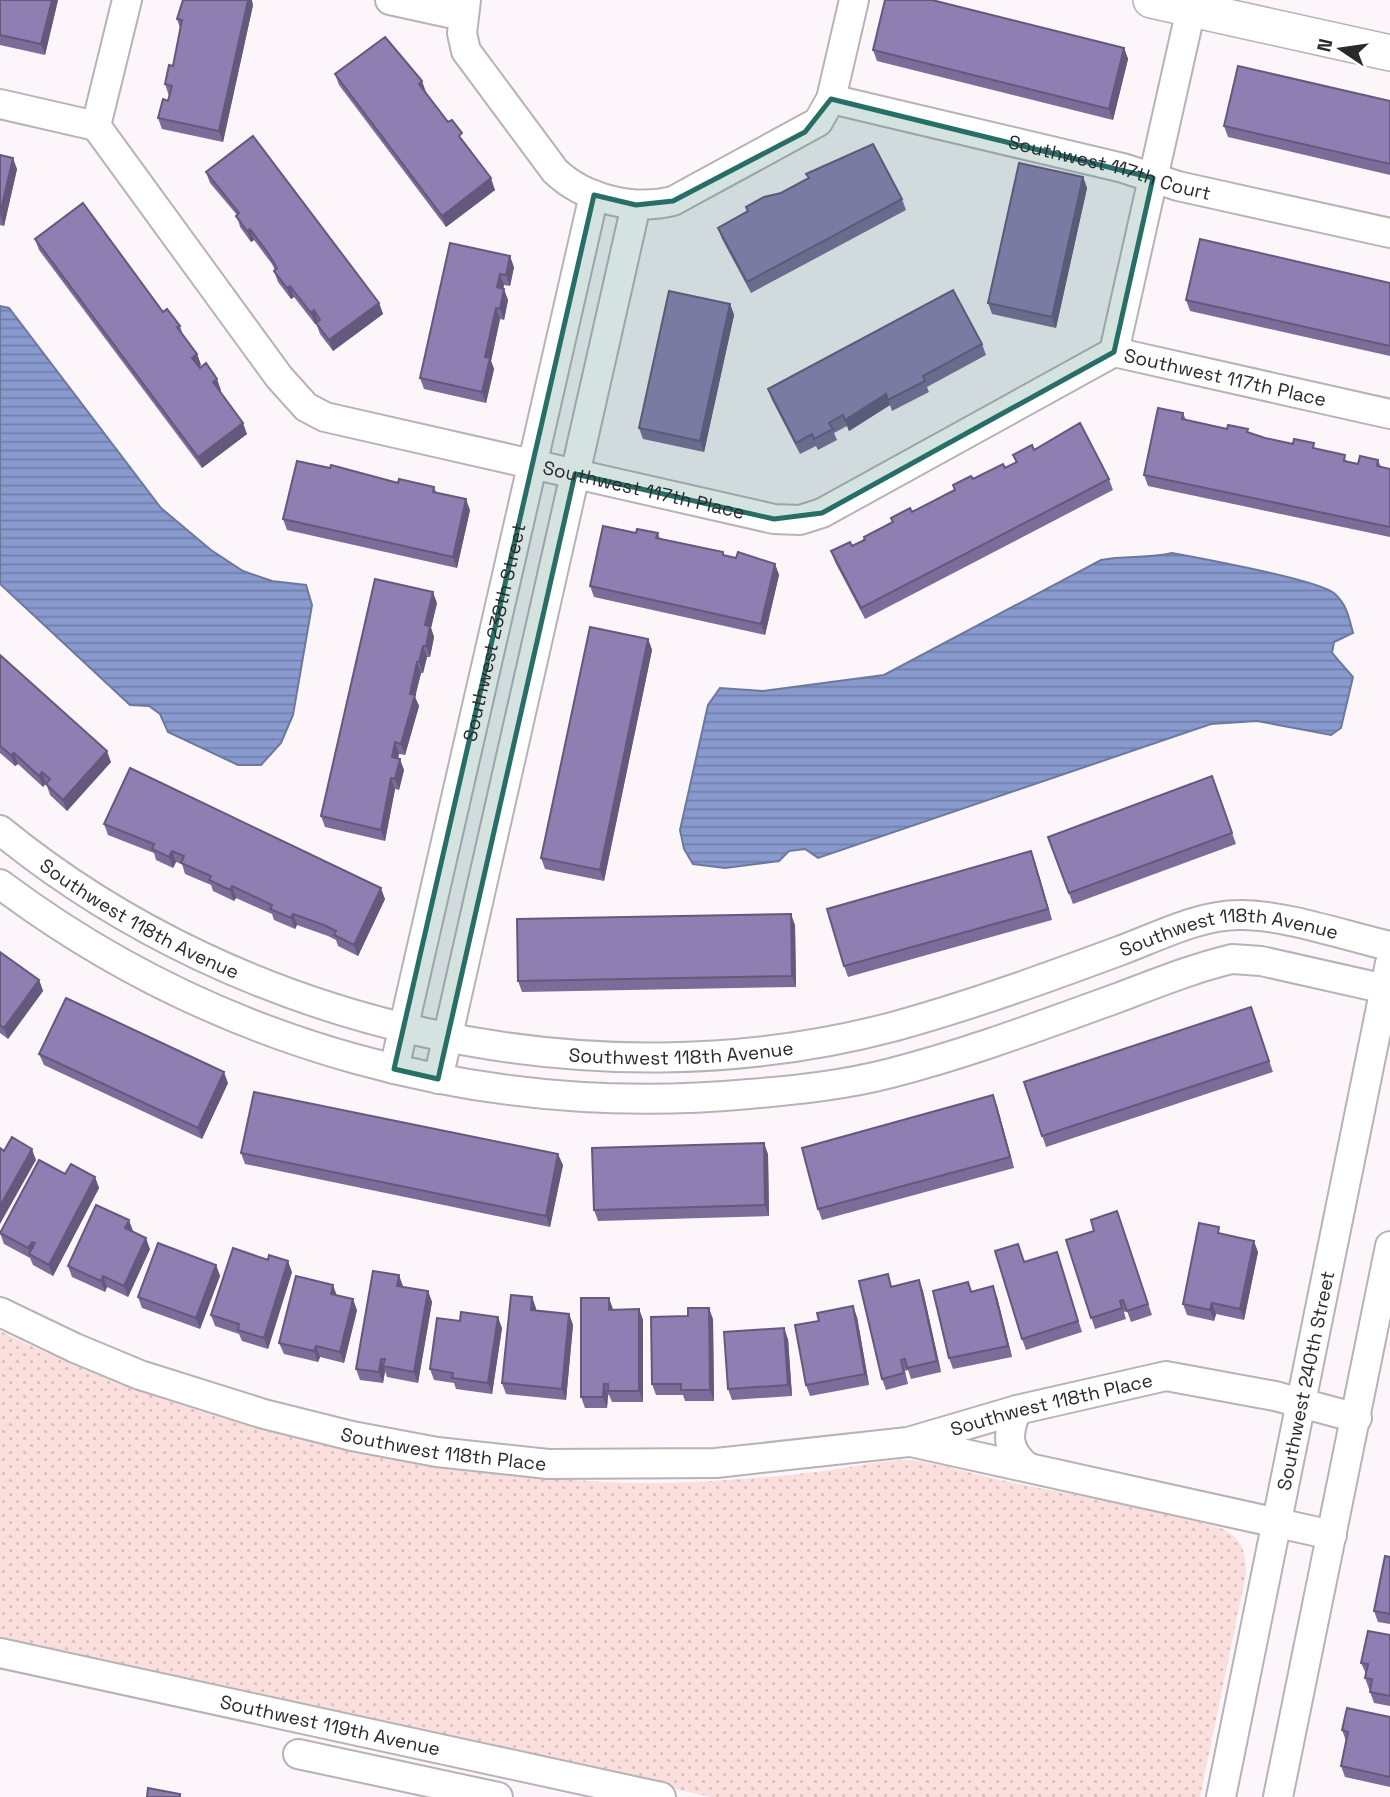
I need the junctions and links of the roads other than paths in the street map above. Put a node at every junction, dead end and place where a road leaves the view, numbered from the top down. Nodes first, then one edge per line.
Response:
1 (127, 0) edge
2 (390, 0) edge
3 (854, 0) edge
4 (1151, 0) edge
5 (464, 8) edge
6 (1191, 9) junction
7 (1390, 53) edge
8 (831, 99) junction
9 (0, 104) edge
10 (96, 125) junction
11 (1153, 178) junction
12 (594, 195) junction
13 (636, 205) junction
14 (1390, 233) edge
15 (1114, 352) junction
16 (1390, 414) edge
17 (532, 464) junction
18 (575, 474) junction
19 (0, 830) edge
20 (0, 884) edge
21 (1390, 946) edge
22 (1388, 981) edge
23 (404, 1026) junction
24 (448, 1037) junction
25 (394, 1069) junction
26 (438, 1079) junction
27 (1390, 1246) edge
28 (0, 1312) edge
29 (1302, 1404) junction
30 (1017, 1410) junction
31 (1357, 1418) junction
32 (908, 1442) junction
33 (1026, 1466) junction
34 (1278, 1524) junction
35 (1332, 1535) junction
36 (0, 1653) edge
37 (298, 1754) dead end
38 (501, 1763) junction
39 (495, 1797) edge
40 (662, 1797) edge
41 (1221, 1797) edge
42 (1278, 1797) edge

1 - 10 street
2 - 5 street
3 - 8 street
4 - 6 street
5 - 12 street
6 - 7 street
6 - 11 street
8 - 11 street, Southwest 117th Court
8 - 13 street
9 - 10 street
10 - 17 street, Southwest 117th Place
11 - 14 street, Southwest 117th Court
11 - 15 street
12 - 13 street
12 - 17 street, Southwest 238th Street
13 - 18 street
15 - 16 street, Southwest 117th Place
15 - 18 street, Southwest 117th Place
17 - 18 street, Southwest 117th Place
17 - 23 street, Southwest 238th Street
18 - 24 street
19 - 23 street, Southwest 118th Avenue
20 - 25 street, Southwest 118th Avenue
21 - 24 street, Southwest 118th Avenue
22 - 26 street, Southwest 118th Avenue
22 - 29 street, Southwest 240th Street
23 - 24 street, Southwest 118th Avenue
23 - 25 street, Southwest 238th Street
24 - 26 street
25 - 26 street, Southwest 118th Avenue
27 - 31 street
28 - 32 street, Southwest 118th Place
29 - 30 street, Southwest 118th Place
29 - 31 street, Southwest 118th Place
29 - 34 street, Southwest 240th Street
30 - 32 street, Southwest 118th Place
30 - 33 street
31 - 35 street
32 - 33 street, Southwest 118th Place
33 - 34 street, Southwest 118th Place
34 - 35 street, Southwest 118th Place
34 - 41 street, Southwest 240th Street
35 - 42 street
36 - 38 street, Southwest 119th Avenue
37 - 39 street, Southwest 119th Avenue
38 - 39 street
38 - 40 street, Southwest 119th Avenue

